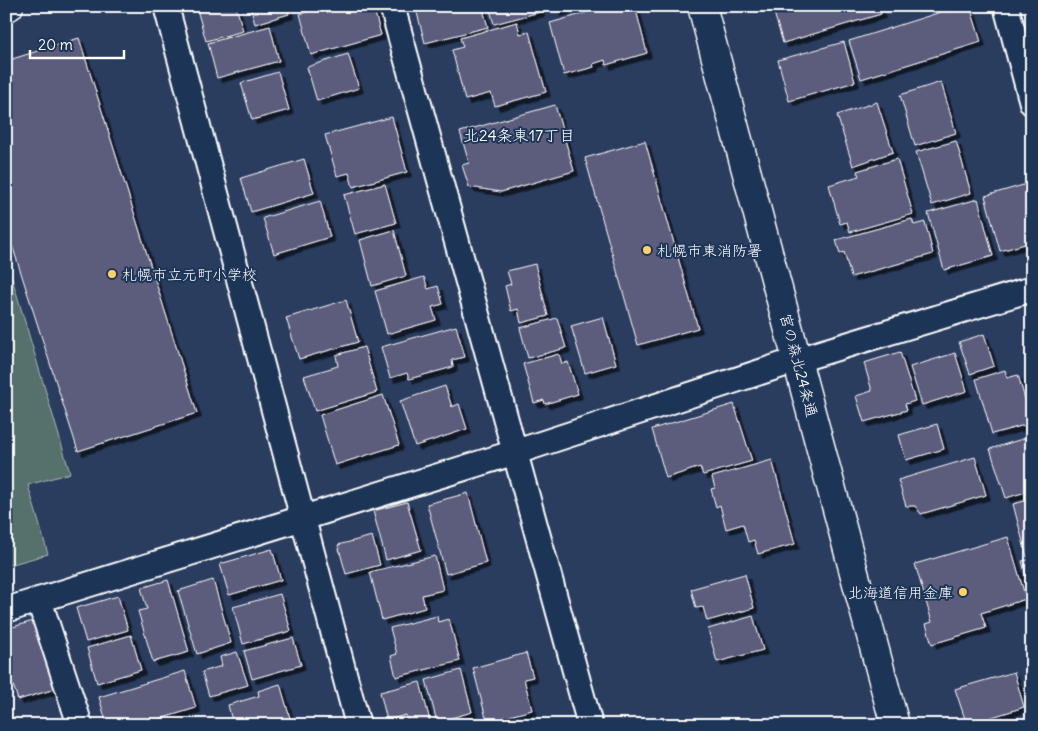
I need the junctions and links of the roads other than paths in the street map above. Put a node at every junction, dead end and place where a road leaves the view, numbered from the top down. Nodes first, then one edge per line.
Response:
1 (166, 6) edge
2 (392, 6) edge
3 (702, 6) edge
4 (1006, 6) edge
5 (1032, 103) edge
6 (1032, 289) edge
7 (797, 360) junction
8 (516, 452) junction
9 (304, 517) junction
10 (39, 600) junction
11 (6, 610) edge
12 (80, 725) edge
13 (358, 725) edge
14 (590, 725) edge
15 (895, 725) edge

1 - 9 street
2 - 8 street
3 - 7 street, 宮の森北24条通
4 - 5 street
6 - 7 street
7 - 8 street
7 - 15 street, 宮の森北24条通
8 - 9 street
8 - 14 street
9 - 10 street
9 - 13 street
10 - 11 street
10 - 12 street

